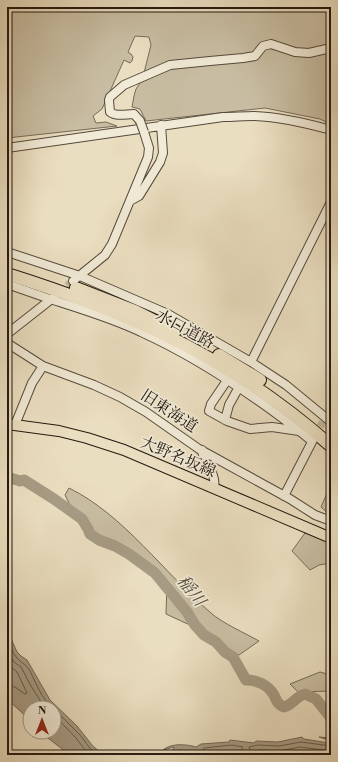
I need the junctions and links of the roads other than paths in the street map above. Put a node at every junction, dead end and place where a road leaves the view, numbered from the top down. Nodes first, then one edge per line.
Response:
1 (331, 48) edge
2 (161, 126) junction
3 (331, 130) edge
4 (7, 148) edge
5 (130, 201) junction
6 (331, 202) edge
7 (7, 252) edge
8 (7, 265) edge
9 (7, 274) edge
10 (80, 276) junction
11 (73, 282) tunnel mouth
12 (7, 284) edge
13 (53, 298) junction
14 (7, 334) edge
15 (7, 343) edge
16 (251, 362) junction
17 (43, 366) junction
18 (228, 379) junction
19 (239, 387) junction
20 (225, 420) junction
21 (326, 420) edge
22 (11, 424) edge
23 (300, 431) junction
24 (331, 435) edge
25 (331, 446) edge
26 (202, 450) junction
27 (214, 488) junction
28 (284, 496) junction
29 (331, 521) edge
30 (331, 538) edge

1 - 5 street, bridge
2 - 3 street
2 - 4 street
2 - 5 street
5 - 10 street
6 - 16 street
7 - 10 street
8 - 24 highway, 水口道路
9 - 25 highway, 水口道路
10 - 11 street
10 - 16 street
12 - 13 street
13 - 14 street
13 - 18 street
15 - 17 street, 旧東海道
16 - 21 street
17 - 22 street
17 - 26 street, 旧東海道
18 - 19 street
18 - 20 street
19 - 20 street
19 - 23 street
20 - 23 street
22 - 27 main road, 大野名坂線
23 - 28 street
26 - 27 street
26 - 28 street, 旧東海道
27 - 30 main road, 大野名坂線
28 - 29 street, 旧東海道

